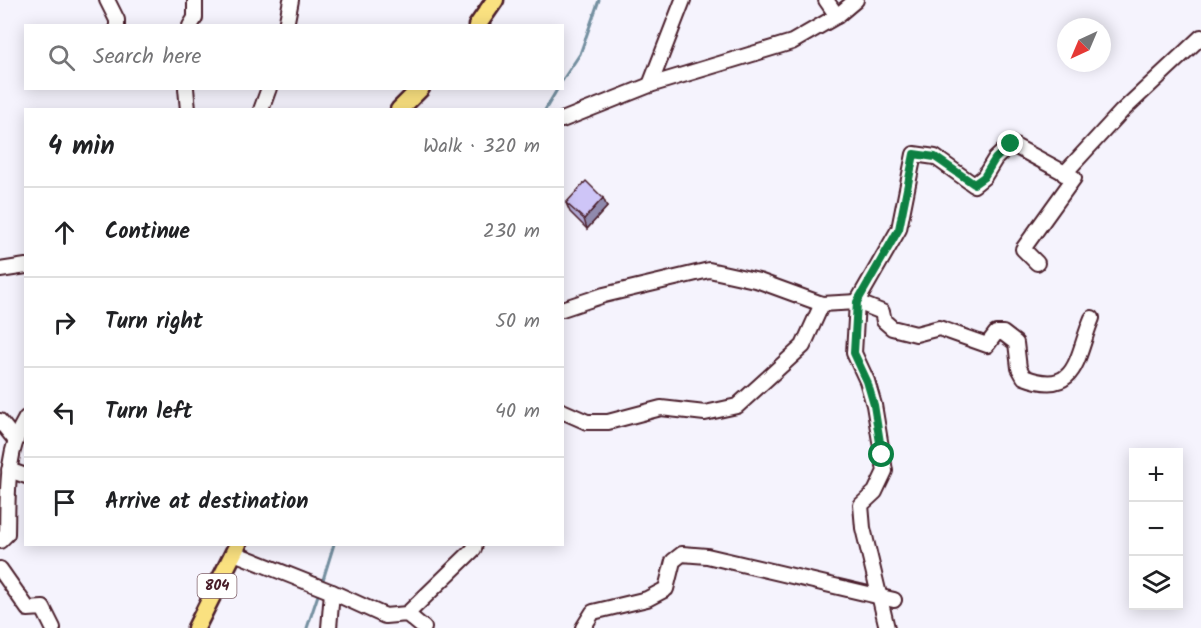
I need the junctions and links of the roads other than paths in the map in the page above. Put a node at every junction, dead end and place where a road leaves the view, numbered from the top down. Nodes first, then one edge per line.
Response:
1 (107, 0) edge
2 (195, 0) edge
3 (291, 0) edge
4 (495, 0) edge
5 (683, 0) edge
6 (826, 0) edge
7 (856, 0) edge
8 (837, 16) junction
9 (117, 24) edge
10 (191, 24) edge
11 (286, 24) edge
12 (478, 24) edge
13 (1201, 37) edge
14 (650, 85) junction
15 (186, 90) edge
16 (268, 90) edge
17 (419, 90) edge
18 (188, 108) edge
19 (262, 108) edge
20 (401, 108) edge
21 (564, 119) edge
22 (1064, 174) junction
23 (1037, 263) dead end
24 (24, 266) edge
25 (0, 270) edge
26 (857, 302) junction
27 (822, 304) junction
28 (564, 308) edge
29 (1092, 318) dead end
30 (564, 412) edge
31 (0, 421) edge
32 (24, 423) edge
33 (16, 441) junction
34 (9, 471) junction
35 (24, 475) edge
36 (0, 541) edge
37 (475, 546) edge
38 (236, 547) edge
39 (0, 568) edge
40 (332, 592) junction
41 (887, 598) junction
42 (406, 614) junction
43 (53, 628) edge
44 (196, 628) edge
45 (329, 628) edge
46 (424, 628) edge
47 (583, 628) edge
48 (886, 628) edge

1 - 9 street
2 - 10 street
3 - 11 street
4 - 12 main road
5 - 14 street
6 - 8 street
7 - 8 street
8 - 14 street
13 - 22 street
14 - 21 street
15 - 18 street
16 - 19 street
17 - 20 main road
22 - 23 street
22 - 26 street
24 - 25 street
26 - 27 street
26 - 29 street
26 - 41 street
27 - 28 street
27 - 30 street
31 - 33 street
32 - 33 street
33 - 34 street
34 - 35 street
34 - 36 street
37 - 42 street
38 - 40 street
38 - 44 main road, 804
39 - 43 street
40 - 42 street
40 - 45 street
41 - 47 street
41 - 48 street
42 - 46 street

